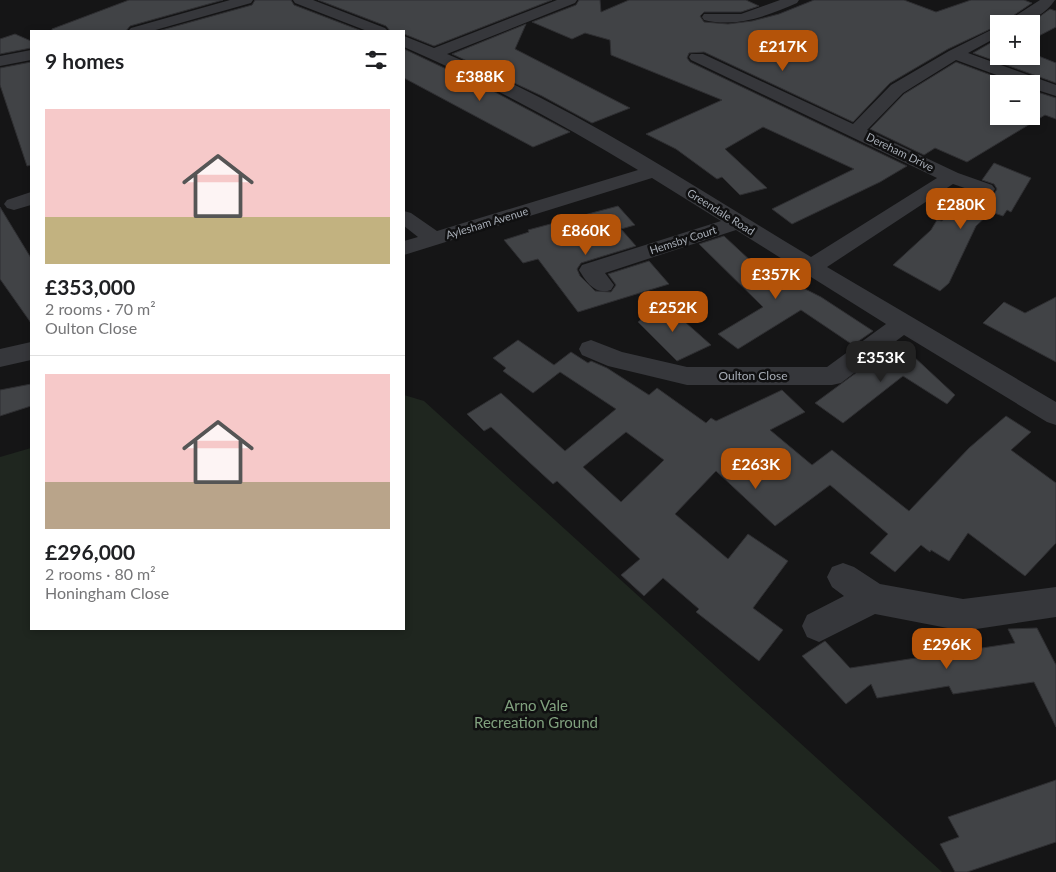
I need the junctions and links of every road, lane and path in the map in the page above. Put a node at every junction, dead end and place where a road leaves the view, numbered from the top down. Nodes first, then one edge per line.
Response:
1 (246, 0) edge
2 (300, 0) edge
3 (570, 0) edge
4 (1048, 0) edge
5 (783, 2) edge
6 (803, 10) dead end
7 (1026, 15) edge
8 (709, 17) dead end
9 (140, 30) edge
10 (377, 30) edge
11 (990, 35) edge
12 (405, 41) edge
13 (960, 51) junction
14 (435, 53) junction
15 (30, 55) edge
16 (697, 58) dead end
17 (0, 62) edge
18 (1056, 91) edge
19 (856, 131) junction
20 (656, 171) junction
21 (951, 177) junction
22 (985, 189) dead end
23 (405, 218) edge
24 (737, 223) junction
25 (432, 239) junction
26 (405, 248) edge
27 (811, 267) junction
28 (603, 285) dead end
29 (903, 324) junction
30 (634, 342) dead end
31 (591, 349) dead end
32 (30, 351) edge
33 (0, 358) edge
34 (618, 360) junction
35 (1056, 415) edge
36 (843, 577) dead end
37 (873, 598) junction
38 (1056, 602) edge
39 (819, 626) dead end

1 - 9 street
2 - 10 street
3 - 14 street
4 - 7 street
5 - 6 street
5 - 8 street
11 - 13 street
12 - 14 street, Greendale Road
13 - 18 street
13 - 19 street
14 - 20 street, Greendale Road
15 - 17 street
16 - 19 street, Dereham Drive
19 - 21 street, Dereham Drive
20 - 24 street, Greendale Road
20 - 25 street, Aylesham Avenue
21 - 22 street
21 - 27 street, Dereham Drive
23 - 25 street
24 - 27 street, Greendale Road
24 - 28 street, Hemsby Court
25 - 26 street, Aylesham Avenue
27 - 29 street, Greendale Road
29 - 34 street, Oulton Close
29 - 35 street, Greendale Road
30 - 34 street
31 - 34 street, Oulton Close
32 - 33 street
36 - 37 street
37 - 38 street
37 - 39 street

